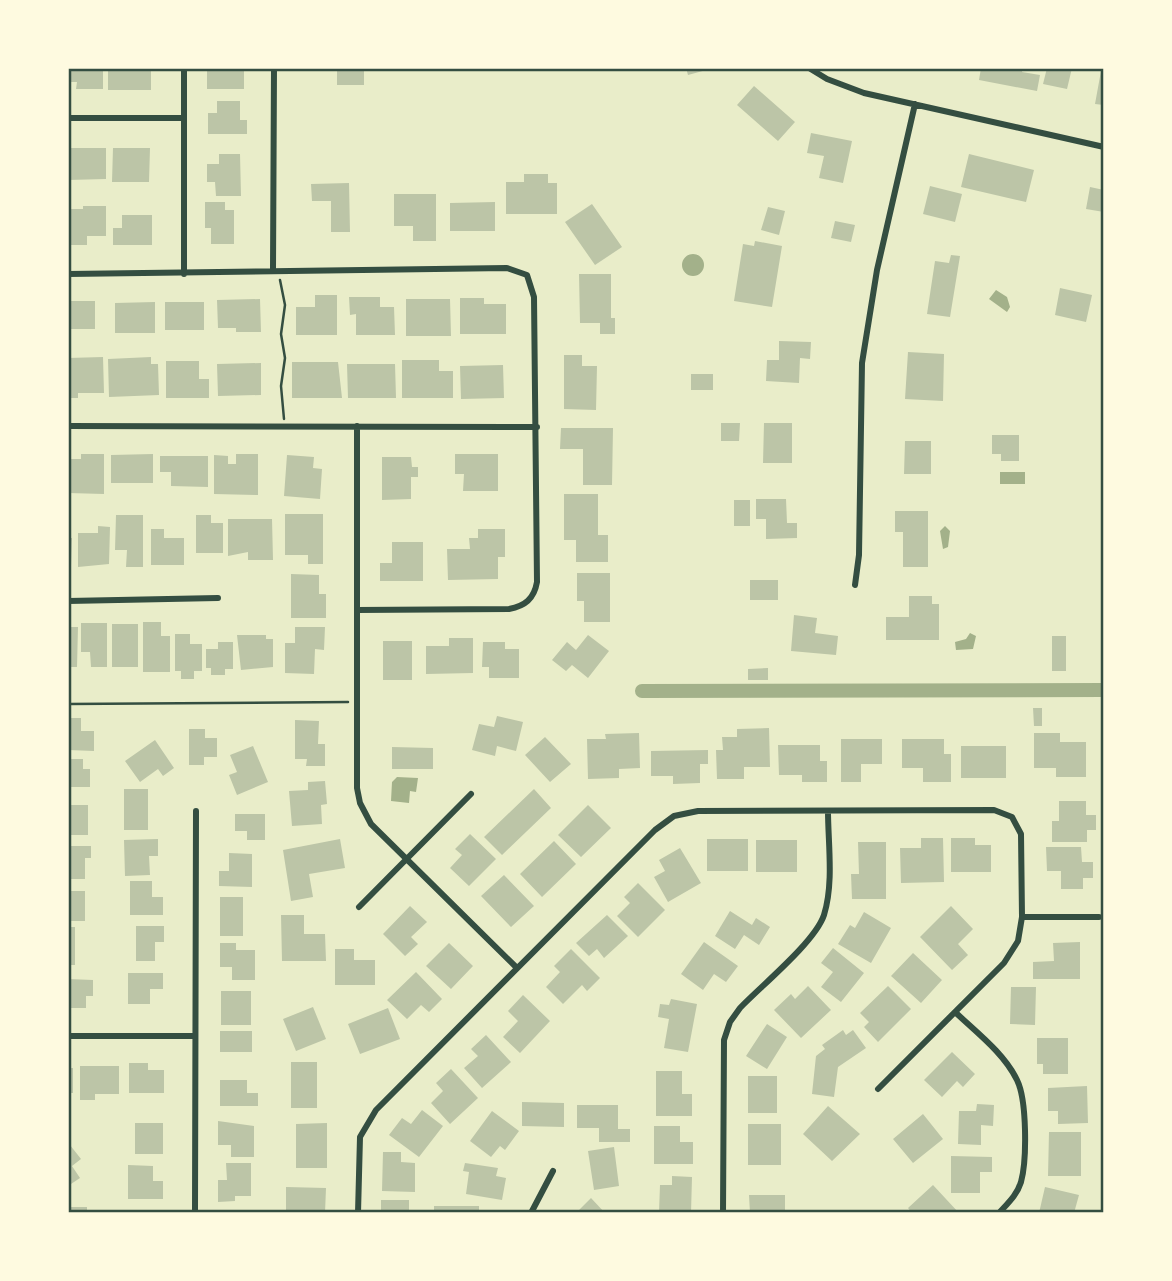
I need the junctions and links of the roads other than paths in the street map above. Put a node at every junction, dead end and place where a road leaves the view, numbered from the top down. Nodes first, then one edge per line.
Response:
1 (184, 68) edge
2 (274, 68) edge
3 (809, 68) edge
4 (915, 104) junction
5 (68, 118) edge
6 (184, 118) junction
7 (1104, 147) edge
8 (273, 269) junction
9 (68, 274) edge
10 (184, 274) junction
11 (68, 426) edge
12 (357, 426) junction
13 (537, 426) junction
14 (855, 585) dead end
15 (218, 598) dead end
16 (68, 601) edge
17 (357, 610) junction
18 (471, 794) dead end
19 (196, 811) dead end
20 (828, 811) junction
21 (407, 859) junction
22 (359, 907) dead end
23 (1021, 917) junction
24 (1099, 917) dead end
25 (517, 968) junction
26 (955, 1012) junction
27 (68, 1036) edge
28 (195, 1036) junction
29 (878, 1089) dead end
30 (553, 1171) dead end
31 (195, 1213) edge
32 (358, 1213) edge
33 (531, 1213) edge
34 (723, 1213) edge
35 (999, 1213) edge

1 - 6 street
2 - 8 street
3 - 4 street
4 - 7 street
4 - 14 street
5 - 6 street
6 - 10 street
8 - 10 street
8 - 13 street
9 - 10 street
11 - 12 street
12 - 13 street
12 - 17 street
13 - 17 street
15 - 16 street
17 - 21 street
18 - 21 street
19 - 28 street
20 - 23 street
20 - 25 street
20 - 34 street
21 - 22 street
21 - 25 street
23 - 24 street
23 - 26 street
25 - 32 street
26 - 29 street
26 - 35 street
27 - 28 street
28 - 31 street
30 - 33 street

